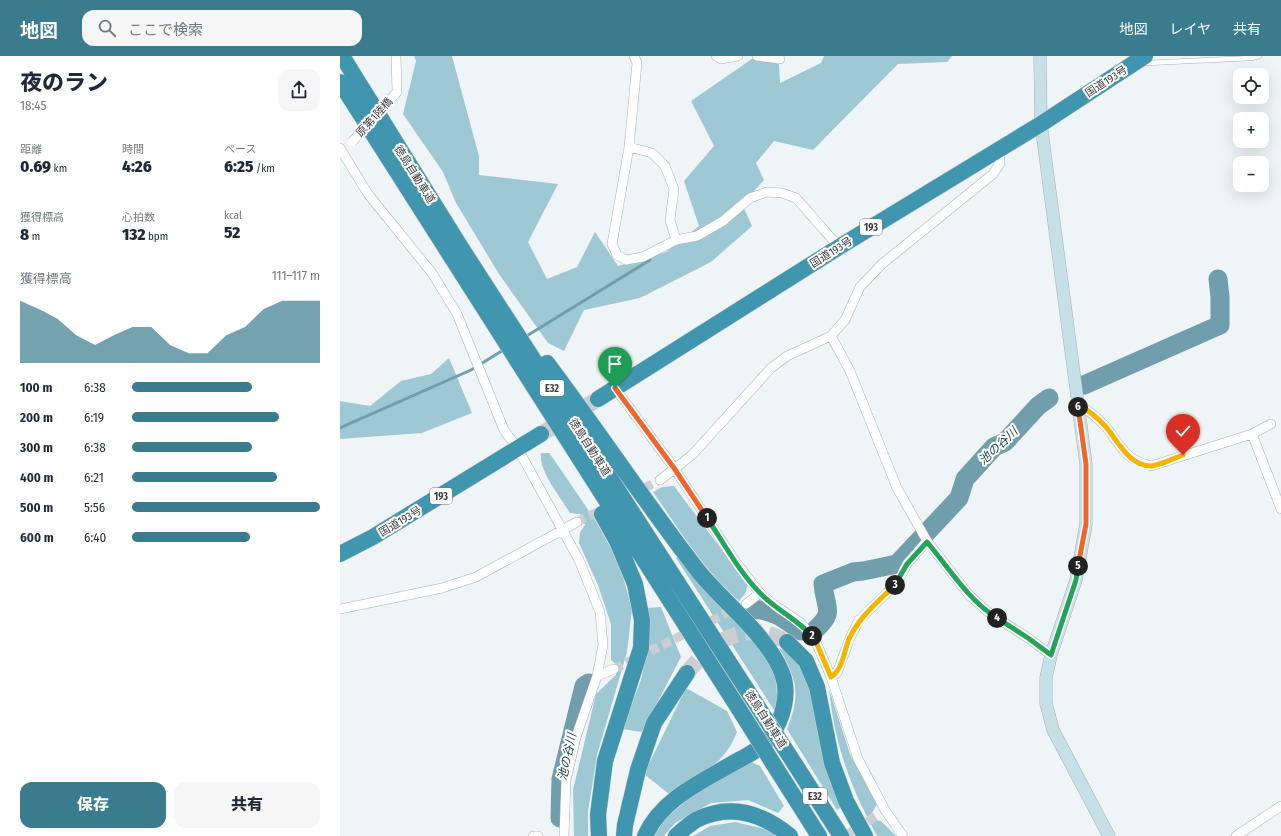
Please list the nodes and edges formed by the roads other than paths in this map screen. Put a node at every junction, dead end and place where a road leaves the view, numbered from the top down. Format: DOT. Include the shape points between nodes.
graph roads {
  1 [pos="342,56"];
  2 [pos="396,56"];
  3 [pos="634,56"];
  4 [pos="716,56"];
  5 [pos="738,56"];
  6 [pos="757,56"];
  7 [pos="1040,56"];
  8 [pos="1259,56"];
  9 [pos="1143,57"];
  10 [pos="780,59"];
  11 [pos="340,82"];
  12 [pos="1041,124"];
  13 [pos="629,147"];
  14 [pos="341,149"];
  15 [pos="1000,149"];
  16 [pos="676,240"];
  17 [pos="460,246"];
  18 [pos="839,247"];
  19 [pos="831,336"];
  20 [pos="514,358"];
  21 [pos="615,388"];
  22 [pos="598,399"];
  23 [pos="1077,404"];
  24 [pos="1271,424"];
  25 [pos="541,434"];
  26 [pos="1252,434"];
  27 [pos="518,449"];
  28 [pos="674,468"];
  29 [pos="660,480"];
  30 [pos="1281,509"];
  31 [pos="577,522"];
  32 [pos="563,530"];
  33 [pos="925,538"];
  34 [pos="340,554"];
  35 [pos="760,593"];
  36 [pos="746,604"];
  37 [pos="340,609"];
  38 [pos="787,642"];
  39 [pos="1051,655"];
  40 [pos="614,669"];
  41 [pos="687,674"];
  42 [pos="598,676"];
  43 [pos="831,677"];
  44 [pos="1281,806"];
  45 [pos="885,810"];
  46 [pos="877,815"];
  47 [pos="533,836"];
  48 [pos="538,836"];
  49 [pos="564,836"];
  50 [pos="599,836"];
  51 [pos="624,836"];
  52 [pos="645,836"];
  53 [pos="676,836"];
  54 [pos="790,836"];
  55 [pos="819,836"];
  56 [pos="840,836"];
  57 [pos="865,836"];
  58 [pos="903,836"];
  59 [pos="1109,836"];
  60 [pos="1236,836"];
  1 -- 17 [label="highway, 徳島自動車道 / E32"];
  2 -- 14 [label="street, 原第1陸橋, bridge" via="397,92 352,142"];
  3 -- 13 [label="street" via="637,63"];
  4 -- 5 [label="street" via="721,59"];
  6 -- 10 [label="street"];
  7 -- 12 [label="street"];
  8 -- 9 [label="lane" via="1147,63"];
  9 -- 12 [label="highway, 国道193号 / 193"];
  11 -- 20 [label="highway, 徳島自動車道 / E32"];
  12 -- 15 [label="highway, 国道193号 / 193"];
  12 -- 23 [label="street"];
  13 -- 16 [label="street" via="652,153 664,166 674,189 670,220"];
  13 -- 16 [label="street" via="612,244 617,255 626,260 643,256"];
  14 -- 27 [label="street" via="368,194 432,273 457,314 504,430"];
  15 -- 18 [label="highway, 国道193号 / 193"];
  15 -- 19 [label="street" via="1000,163 993,174 882,264 860,287 845,320"];
  16 -- 18 [label="street" via="697,236 723,221 750,198 767,192 782,193 796,198"];
  17 -- 52 [label="highway" via="681,548 710,585 771,652 782,674 786,695 780,718 770,738 756,750 670,802 648,828"];
  17 -- 56 [label="highway, 徳島自動車道 / E32, bridge"];
  18 -- 21 [label="highway, 国道193号 / 193"];
  19 -- 28 [label="street" via="787,356 771,368 701,446"];
  19 -- 33 [label="street" via="850,371 897,488"];
  20 -- 50 [label="highway" via="617,540 635,584 642,620 641,648 605,761 598,815"];
  20 -- 55 [label="highway, 徳島自動車道 / E32, bridge"];
  21 -- 22 [label="highway, 国道193号 / 193"];
  21 -- 28 [label="street"];
  23 -- 26 [label="street" via="1105,426 1125,453 1137,462 1151,466"];
  23 -- 39 [label="street" via="1086,464 1086,524 1076,580"];
  24 -- 26 [label="street"];
  25 -- 27 [label="highway, 国道193号 / 193"];
  26 -- 30 [label="street"];
  27 -- 32 [label="street"];
  27 -- 34 [label="highway, 国道193号 / 193" via="373,537"];
  28 -- 29 [label="street"];
  28 -- 35 [label="street" via="735,561"];
  31 -- 32 [label="street"];
  32 -- 37 [label="street" via="476,577 442,588"];
  32 -- 42 [label="street" via="579,560 600,612 603,645"];
  33 -- 39 [label="street" via="969,595 988,612"];
  33 -- 43 [label="street" via="898,582 860,620 850,638 837,673"];
  35 -- 36 [label="street"];
  35 -- 43 [label="street" via="777,608 801,623 816,642"];
  38 -- 57 [label="highway" via="806,661 814,680 832,763 846,801"];
  39 -- 59 [label="street" via="1046,678 1046,703 1053,730"];
  40 -- 42 [label="street"];
  41 -- 51 [label="highway" via="654,723 638,770"];
  42 -- 49 [label="street" via="576,736 566,780"];
  43 -- 45 [label="street" via="858,760"];
  44 -- 60 [label="street"];
  45 -- 46 [label="street"];
  45 -- 58 [label="street"];
  47 -- 48 [label="street"];
  53 -- 54 [label="highway" via="695,821 719,811 746,812 774,823"];
}
